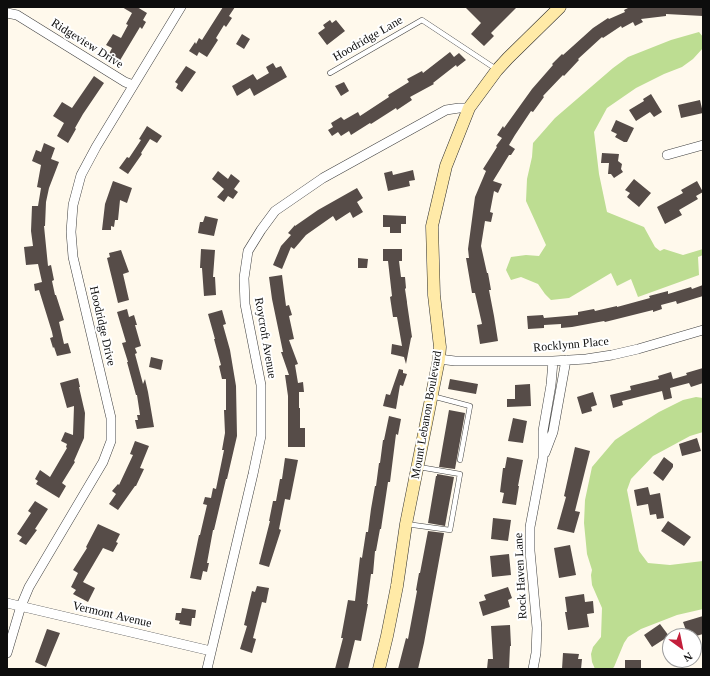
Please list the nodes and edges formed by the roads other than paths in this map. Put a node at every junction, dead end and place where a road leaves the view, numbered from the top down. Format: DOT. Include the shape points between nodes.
graph roads {
  1 [pos="181,7"];
  2 [pos="560,7"];
  3 [pos="7,13"];
  4 [pos="497,70"];
  5 [pos="330,73"];
  6 [pos="133,85"];
  7 [pos="469,108"];
  8 [pos="703,146"];
  9 [pos="667,155"];
  10 [pos="703,330"];
  11 [pos="438,359"];
  12 [pos="566,360"];
  13 [pos="553,361"];
  14 [pos="431,396"];
  15 [pos="546,410"];
  16 [pos="557,413"];
  17 [pos="542,458"];
  18 [pos="460,460"];
  19 [pos="417,467"];
  20 [pos="406,524"];
  21 [pos="7,603"];
  22 [pos="21,606"];
  23 [pos="211,651"];
  24 [pos="7,653"];
  25 [pos="207,669"];
  26 [pos="379,669"];
  27 [pos="533,669"];
  1 -- 6 [label="street, Hoodridge Drive"];
  2 -- 4 [label="street, Mount Lebanon Boulevard"];
  3 -- 6 [label="street, Ridgeview Drive" via="17,15"];
  4 -- 5 [label="lane, Hoodridge Lane" via="422,20"];
  4 -- 7 [label="street, Mount Lebanon Boulevard"];
  6 -- 22 [label="street, Hoodridge Drive" via="82,175 73,206 71,232 73,257 111,418 111,441 104,462 29,587"];
  7 -- 11 [label="street, Mount Lebanon Boulevard" via="446,166 432,226 434,295 440,346"];
  7 -- 23 [label="street, Roycroft Avenue" via="446,110 323,178 275,211 248,251 244,278 245,304 261,385 261,436"];
  8 -- 9 [label="street"];
  10 -- 12 [label="street, Rocklynn Place" via="612,355"];
  11 -- 13 [label="street, Rocklynn Place"];
  11 -- 14 [label="street, Mount Lebanon Boulevard"];
  12 -- 13 [label="street, Rocklynn Place"];
  12 -- 16 [label="street, Rock Haven Lane"];
  13 -- 15 [label="street, Rock Haven Lane" via="552,385"];
  14 -- 18 [label="lane" via="470,406"];
  14 -- 19 [label="street, Mount Lebanon Boulevard"];
  15 -- 16 [label="street"];
  15 -- 17 [label="street, Rock Haven Lane" via="542,431"];
  16 -- 17 [label="street, Rock Haven Lane" via="553,432"];
  17 -- 27 [label="street, Rock Haven Lane" via="530,528 537,628"];
  19 -- 20 [label="street, Mount Lebanon Boulevard"];
  19 -- 20 [label="lane" via="460,474 450,530"];
  20 -- 26 [label="street, Mount Lebanon Boulevard" via="397,586"];
  21 -- 22 [label="street, Vermont Avenue"];
  22 -- 23 [label="street, Vermont Avenue"];
  22 -- 24 [label="street, Hoodridge Drive"];
  23 -- 25 [label="street, Roycroft Avenue"];
}
